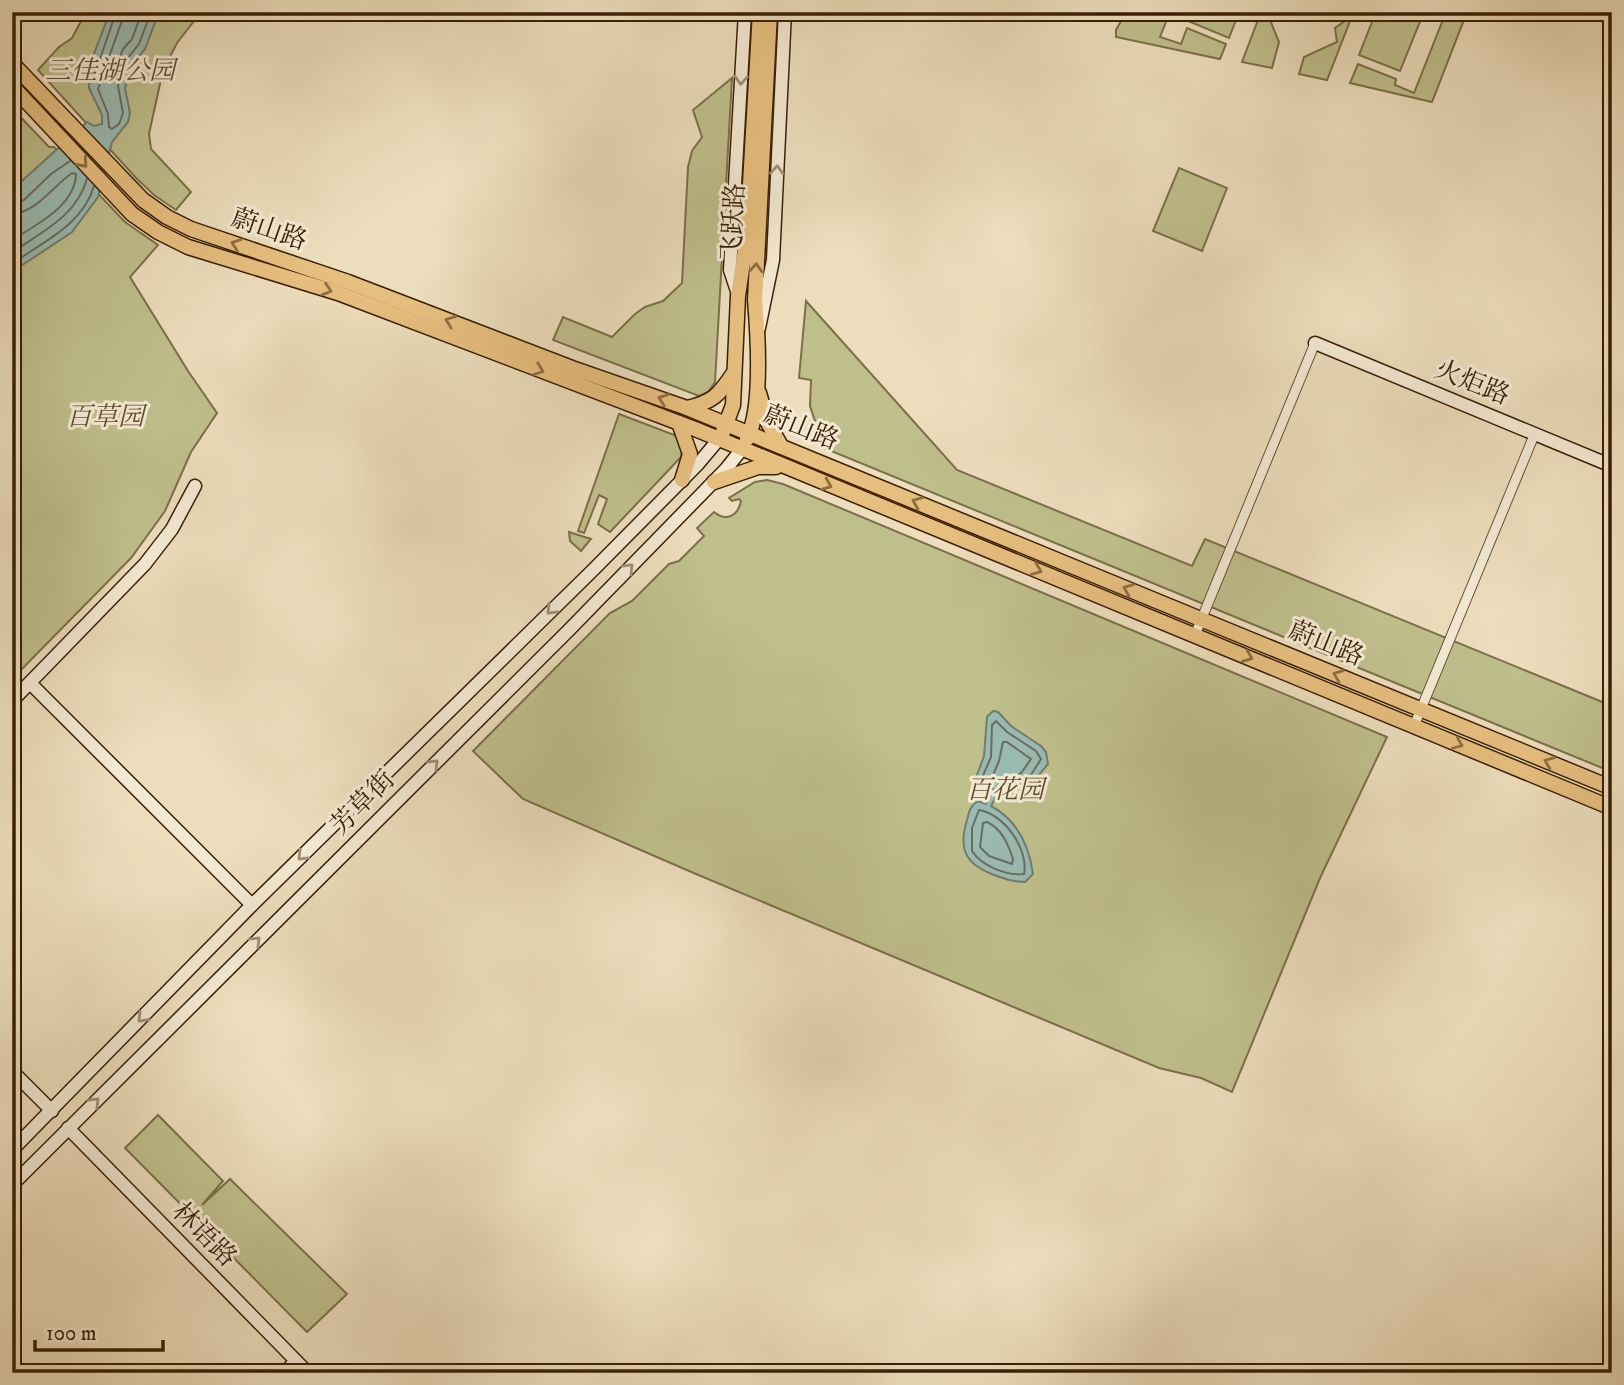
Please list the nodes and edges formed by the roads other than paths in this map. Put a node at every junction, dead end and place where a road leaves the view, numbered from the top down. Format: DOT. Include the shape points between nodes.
graph roads {
  1 [pos="745,12"];
  2 [pos="785,12"];
  3 [pos="768,13"];
  4 [pos="12,63"];
  5 [pos="766,79"];
  6 [pos="12,86"];
  7 [pos="780,104"];
  8 [pos="738,296"];
  9 [pos="758,335"];
  10 [pos="1314,343"];
  11 [pos="733,373"];
  12 [pos="756,384"];
  13 [pos="687,408"];
  14 [pos="679,423"];
  15 [pos="727,424"];
  16 [pos="750,433"];
  17 [pos="1535,433"];
  18 [pos="719,439"];
  19 [pos="781,446"];
  20 [pos="742,449"];
  21 [pos="1612,466"];
  22 [pos="787,468"];
  23 [pos="682,480"];
  24 [pos="714,482"];
  25 [pos="195,486"];
  26 [pos="580,582"];
  27 [pos="598,600"];
  28 [pos="1201,619"];
  29 [pos="1195,635"];
  30 [pos="30,683"];
  31 [pos="12,701"];
  32 [pos="1421,709"];
  33 [pos="1414,726"];
  34 [pos="1612,788"];
  35 [pos="1612,808"];
  36 [pos="252,905"];
  37 [pos="12,1071"];
  38 [pos="52,1111"];
  39 [pos="68,1128"];
  40 [pos="12,1150"];
  41 [pos="12,1185"];
  42 [pos="296,1361"];
  43 [pos="284,1373"];
  44 [pos="308,1373"];
  1 -- 8 [label="main road, one-way" via="730,270"];
  2 -- 7 [label="main road"];
  3 -- 5 [label="main road, 飞跃路"];
  3 -- 8 [label="main road, 飞跃路"];
  13 -- 4 [label="main road, 蔚山路, one-way" via="191,229 151,206"];
  5 -- 7 [label="main road"];
  9 -- 5 [label="main road, 飞跃路, one-way" via="755,300"];
  6 -- 14 [label="main road, 蔚山路, one-way" via="111,193 158,232 188,247 338,293"];
  9 -- 7 [label="main road, one-way" via="773,260"];
  8 -- 11 [label="main road, 飞跃路"];
  9 -- 12 [label="main road, 飞跃路"];
  10 -- 17 [label="main road, 火炬路"];
  10 -- 28 [label="street"];
  11 -- 13 [label="main road" via="720,394"];
  11 -- 15 [label="main road, 飞跃路"];
  12 -- 16 [label="main road, 飞跃路"];
  12 -- 19 [label="main road"];
  13 -- 15 [label="main road, 蔚山路"];
  14 -- 18 [label="main road, 蔚山路"];
  14 -- 23 [label="main road" via="690,454"];
  15 -- 16 [label="main road, 蔚山路"];
  15 -- 18 [label="main road, 飞跃路"];
  16 -- 19 [label="main road, 蔚山路"];
  16 -- 20 [label="main road, 飞跃路"];
  17 -- 21 [label="main road, 火炬路"];
  17 -- 32 [label="street"];
  18 -- 20 [label="main road, 蔚山路"];
  18 -- 23 [label="main road, 芳草街"];
  28 -- 19 [label="main road, 蔚山路, one-way"];
  20 -- 22 [label="main road, 蔚山路"];
  20 -- 24 [label="main road, 芳草街"];
  22 -- 24 [label="main road" via="758,467"];
  22 -- 29 [label="main road, 蔚山路, one-way"];
  23 -- 26 [label="main road, 芳草街"];
  27 -- 24 [label="main road, 芳草街, one-way"];
  25 -- 30 [label="main road" via="172,529 145,564"];
  26 -- 27 [label="main road"];
  26 -- 36 [label="main road, 芳草街, one-way"];
  39 -- 27 [label="main road, 芳草街, one-way"];
  28 -- 29 [label="street"];
  32 -- 28 [label="main road, 蔚山路, one-way"];
  29 -- 33 [label="main road, 蔚山路, one-way"];
  30 -- 31 [label="main road"];
  30 -- 36 [label="main road"];
  32 -- 33 [label="street"];
  34 -- 32 [label="main road, 蔚山路, one-way"];
  33 -- 35 [label="main road, 蔚山路, one-way"];
  36 -- 38 [label="main road, 芳草街, one-way"];
  37 -- 38 [label="main road"];
  38 -- 40 [label="main road, 芳草街"];
  39 -- 41 [label="main road, 芳草街"];
  39 -- 42 [label="main road, 林语路"];
  42 -- 43 [label="main road"];
  42 -- 44 [label="main road, 林语路"];
}
